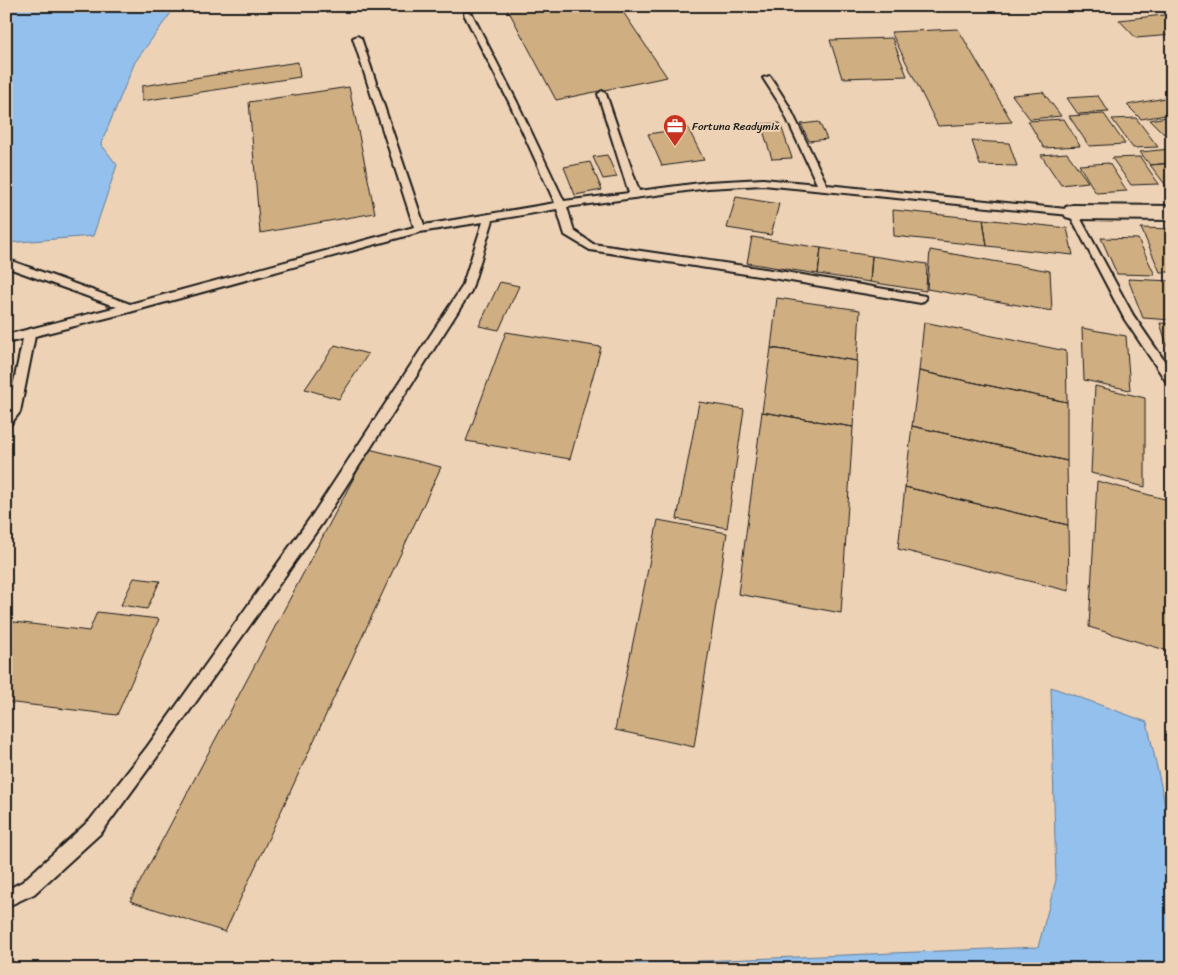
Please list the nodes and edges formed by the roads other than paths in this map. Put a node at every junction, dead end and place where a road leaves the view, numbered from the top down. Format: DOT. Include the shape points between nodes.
graph roads {
  1 [pos="468,14"];
  2 [pos="357,38"];
  3 [pos="767,78"];
  4 [pos="602,94"];
  5 [pos="824,188"];
  6 [pos="635,195"];
  7 [pos="561,205"];
  8 [pos="1072,212"];
  9 [pos="1172,213"];
  10 [pos="490,217"];
  11 [pos="420,229"];
  12 [pos="6,263"];
  13 [pos="921,299"];
  14 [pos="130,308"];
  15 [pos="30,333"];
  16 [pos="6,339"];
  17 [pos="1172,380"];
  18 [pos="6,422"];
  19 [pos="6,899"];
  1 -- 7 [label="lane"];
  2 -- 11 [label="lane"];
  3 -- 5 [label="lane" via="785,106"];
  4 -- 6 [label="lane"];
  5 -- 6 [label="lane" via="763,182 708,185"];
  5 -- 8 [label="lane"];
  6 -- 7 [label="lane"];
  7 -- 10 [label="lane"];
  7 -- 13 [label="lane" via="569,232 590,247"];
  8 -- 9 [label="street"];
  8 -- 17 [label="lane" via="1129,317"];
  10 -- 11 [label="lane"];
  10 -- 19 [label="lane" via="467,288 318,518 152,752 96,826 28,888"];
  11 -- 14 [label="lane"];
  12 -- 14 [label="lane"];
  14 -- 15 [label="lane"];
  15 -- 16 [label="lane"];
  15 -- 18 [label="lane" via="14,412"];
}
